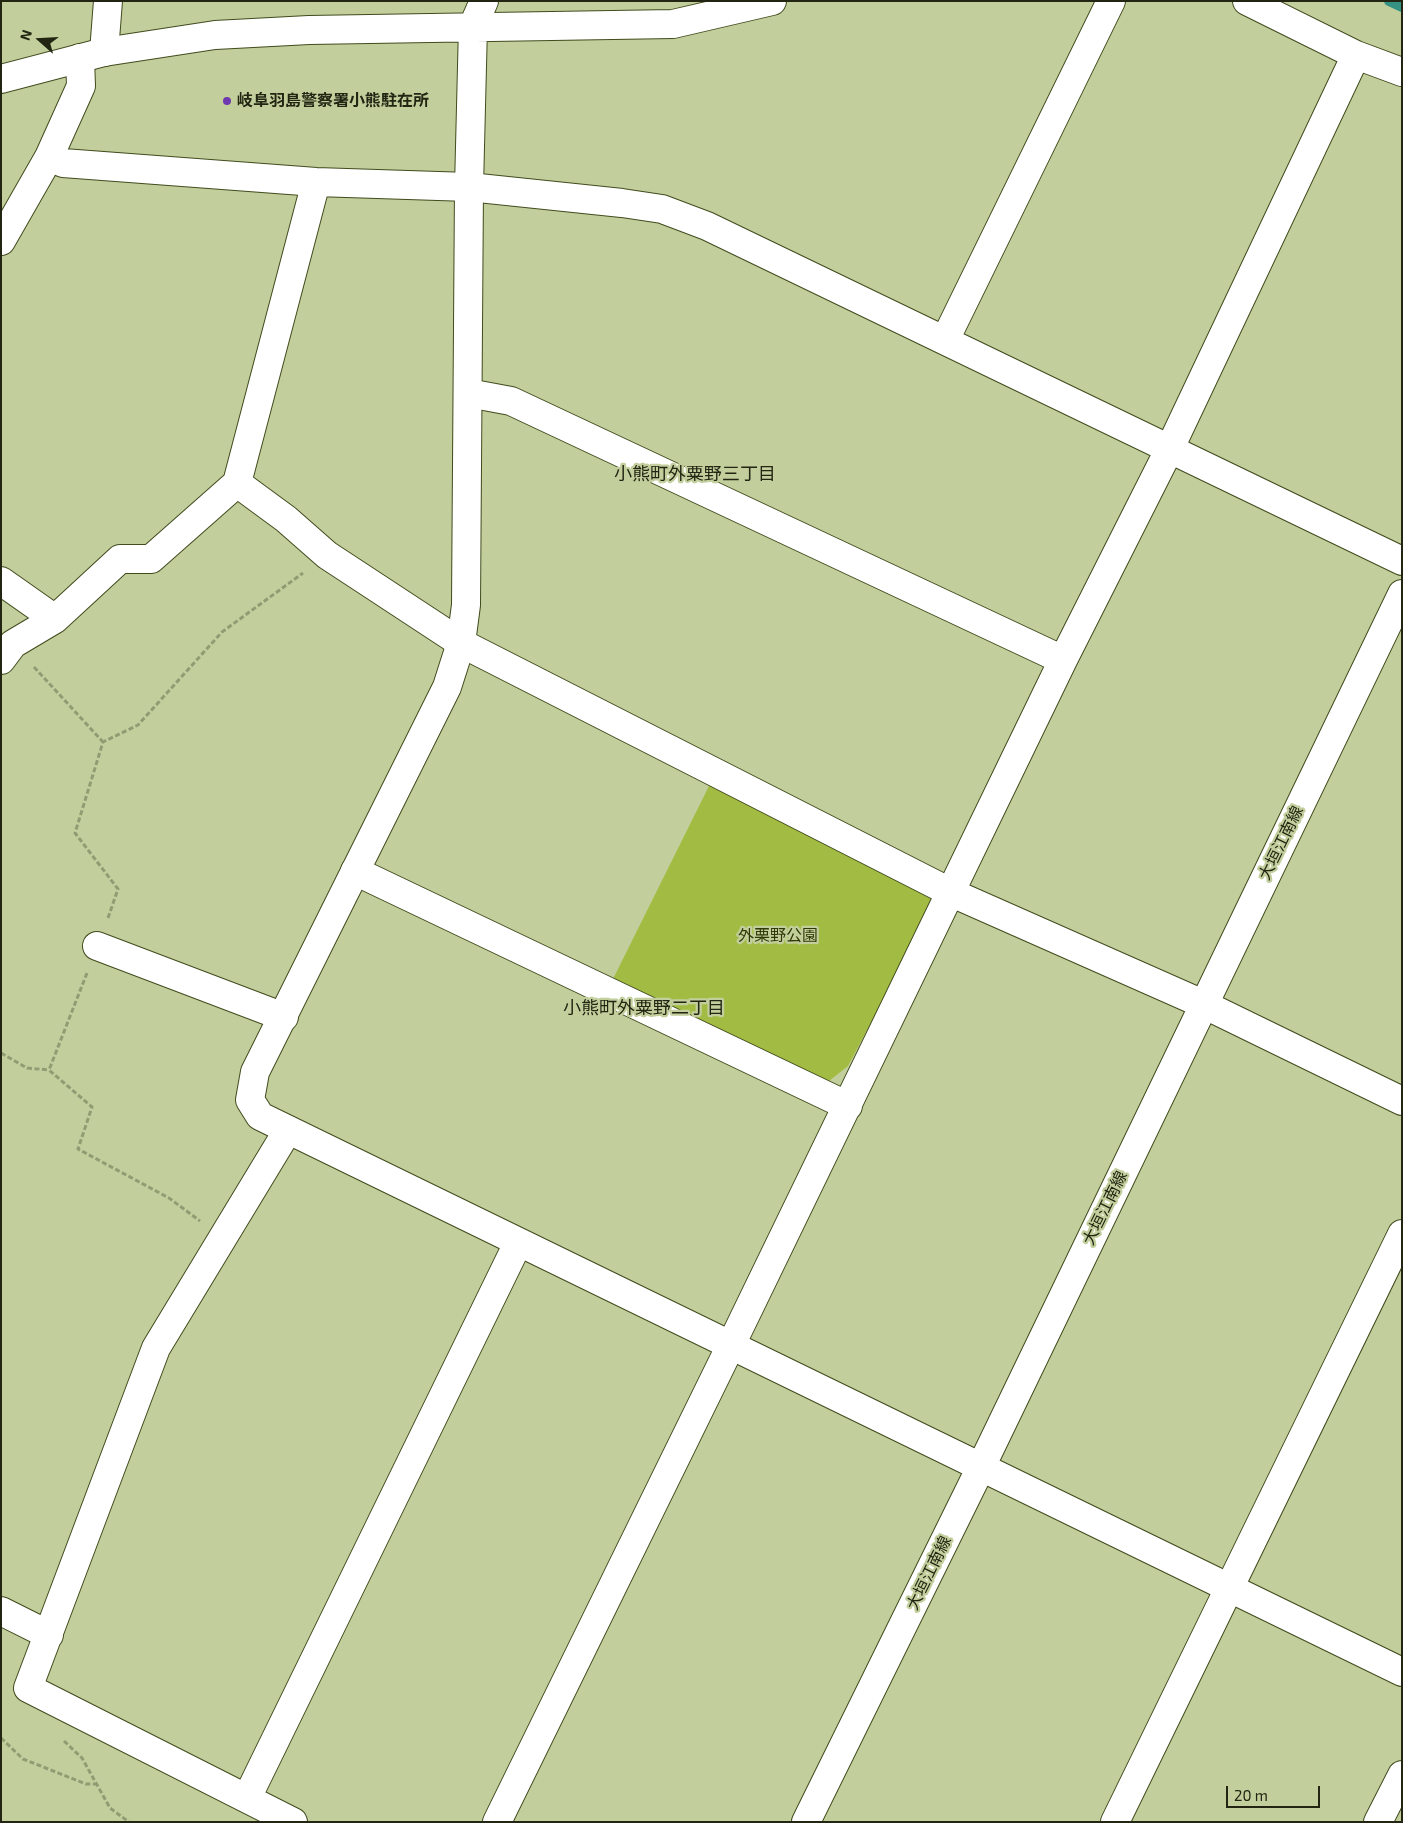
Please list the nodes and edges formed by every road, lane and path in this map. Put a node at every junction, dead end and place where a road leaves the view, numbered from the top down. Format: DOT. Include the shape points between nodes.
graph roads {
  1 [pos="108,1"];
  2 [pos="484,1"];
  3 [pos="772,1"];
  4 [pos="1111,1"];
  5 [pos="1247,1"];
  6 [pos="473,26"];
  7 [pos="92,55"];
  8 [pos="1356,55"];
  9 [pos="1402,72"];
  10 [pos="1,79"];
  11 [pos="49,157"];
  12 [pos="316,182"];
  13 [pos="469,187"];
  14 [pos="1,241"];
  15 [pos="945,340"];
  16 [pos="468,394"];
  17 [pos="1170,448"];
  18 [pos="237,483"];
  19 [pos="327,555"];
  20 [pos="1402,561"];
  21 [pos="1,581"];
  22 [pos="1402,594"];
  23 [pos="55,619"];
  24 [pos="461,643"];
  25 [pos="7,652"];
  26 [pos="1063,660"];
  27 [pos="103,742"];
  28 [pos="355,871"];
  29 [pos="952,893"];
  30 [pos="97,946"];
  31 [pos="1203,1004"];
  32 [pos="284,1017"];
  33 [pos="1,1052"];
  34 [pos="50,1070"];
  35 [pos="1402,1101"];
  36 [pos="848,1106"];
  37 [pos="288,1130"];
  38 [pos="1402,1234"];
  39 [pos="223,1238"];
  40 [pos="518,1243"];
  41 [pos="731,1345"];
  42 [pos="981,1467"];
  43 [pos="1228,1588"];
  44 [pos="1,1611"];
  45 [pos="49,1635"];
  46 [pos="1402,1672"];
  47 [pos="1,1738"];
  48 [pos="62,1740"];
  49 [pos="1402,1775"];
  50 [pos="97,1784"];
  51 [pos="247,1798"];
  52 [pos="129,1822"];
  53 [pos="293,1822"];
  54 [pos="497,1822"];
  55 [pos="806,1822"];
  56 [pos="1115,1822"];
  57 [pos="1378,1822"];
  1 -- 7 [label="street"];
  2 -- 6 [label="street"];
  3 -- 6 [label="street" via="673,24"];
  4 -- 15 [label="street"];
  5 -- 8 [label="street"];
  6 -- 7 [label="street" via="215,35"];
  6 -- 13 [label="street"];
  7 -- 10 [label="street"];
  7 -- 11 [label="street"];
  8 -- 9 [label="street"];
  8 -- 17 [label="street"];
  11 -- 12 [label="street" via="63,163"];
  11 -- 14 [label="street"];
  12 -- 13 [label="street"];
  12 -- 18 [label="street"];
  13 -- 15 [label="street" via="662,209 707,226"];
  13 -- 16 [label="street"];
  15 -- 17 [label="street"];
  16 -- 24 [label="street" via="466,605"];
  16 -- 26 [label="street" via="511,401"];
  17 -- 20 [label="street"];
  17 -- 26 [label="street"];
  18 -- 19 [label="street"];
  18 -- 23 [label="street" via="152,559 120,559"];
  19 -- 24 [label="street"];
  19 -- 27 [label="path" via="222,632 138,726"];
  21 -- 23 [label="street"];
  22 -- 31 [label="street, 大垣江南線"];
  23 -- 25 [label="street"];
  24 -- 28 [label="street" via="447,687"];
  24 -- 29 [label="street"];
  25 -- 27 [label="path"];
  26 -- 29 [label="street"];
  27 -- 30 [label="path" via="76,833 118,889"];
  28 -- 32 [label="street"];
  28 -- 36 [label="street"];
  29 -- 31 [label="street"];
  29 -- 36 [label="street"];
  30 -- 32 [label="street"];
  30 -- 34 [label="path"];
  31 -- 35 [label="street"];
  31 -- 42 [label="street, 大垣江南線"];
  32 -- 37 [label="street" via="255,1072 250,1100 260,1116"];
  33 -- 34 [label="path" via="27,1068"];
  34 -- 39 [label="path" via="92,1107 78,1149 169,1198"];
  36 -- 41 [label="street"];
  37 -- 39 [label="street"];
  37 -- 40 [label="street"];
  38 -- 43 [label="street"];
  39 -- 45 [label="street" via="156,1348"];
  40 -- 41 [label="street"];
  40 -- 51 [label="street"];
  41 -- 42 [label="street"];
  41 -- 54 [label="street"];
  42 -- 43 [label="street"];
  42 -- 55 [label="street, 大垣江南線"];
  43 -- 46 [label="street"];
  43 -- 56 [label="street"];
  44 -- 45 [label="street"];
  45 -- 51 [label="street" via="28,1688"];
  47 -- 50 [label="path" via="23,1759 86,1784"];
  48 -- 50 [label="path" via="82,1758"];
  49 -- 57 [label="street"];
  50 -- 52 [label="path" via="110,1808"];
  51 -- 53 [label="street"];
}
